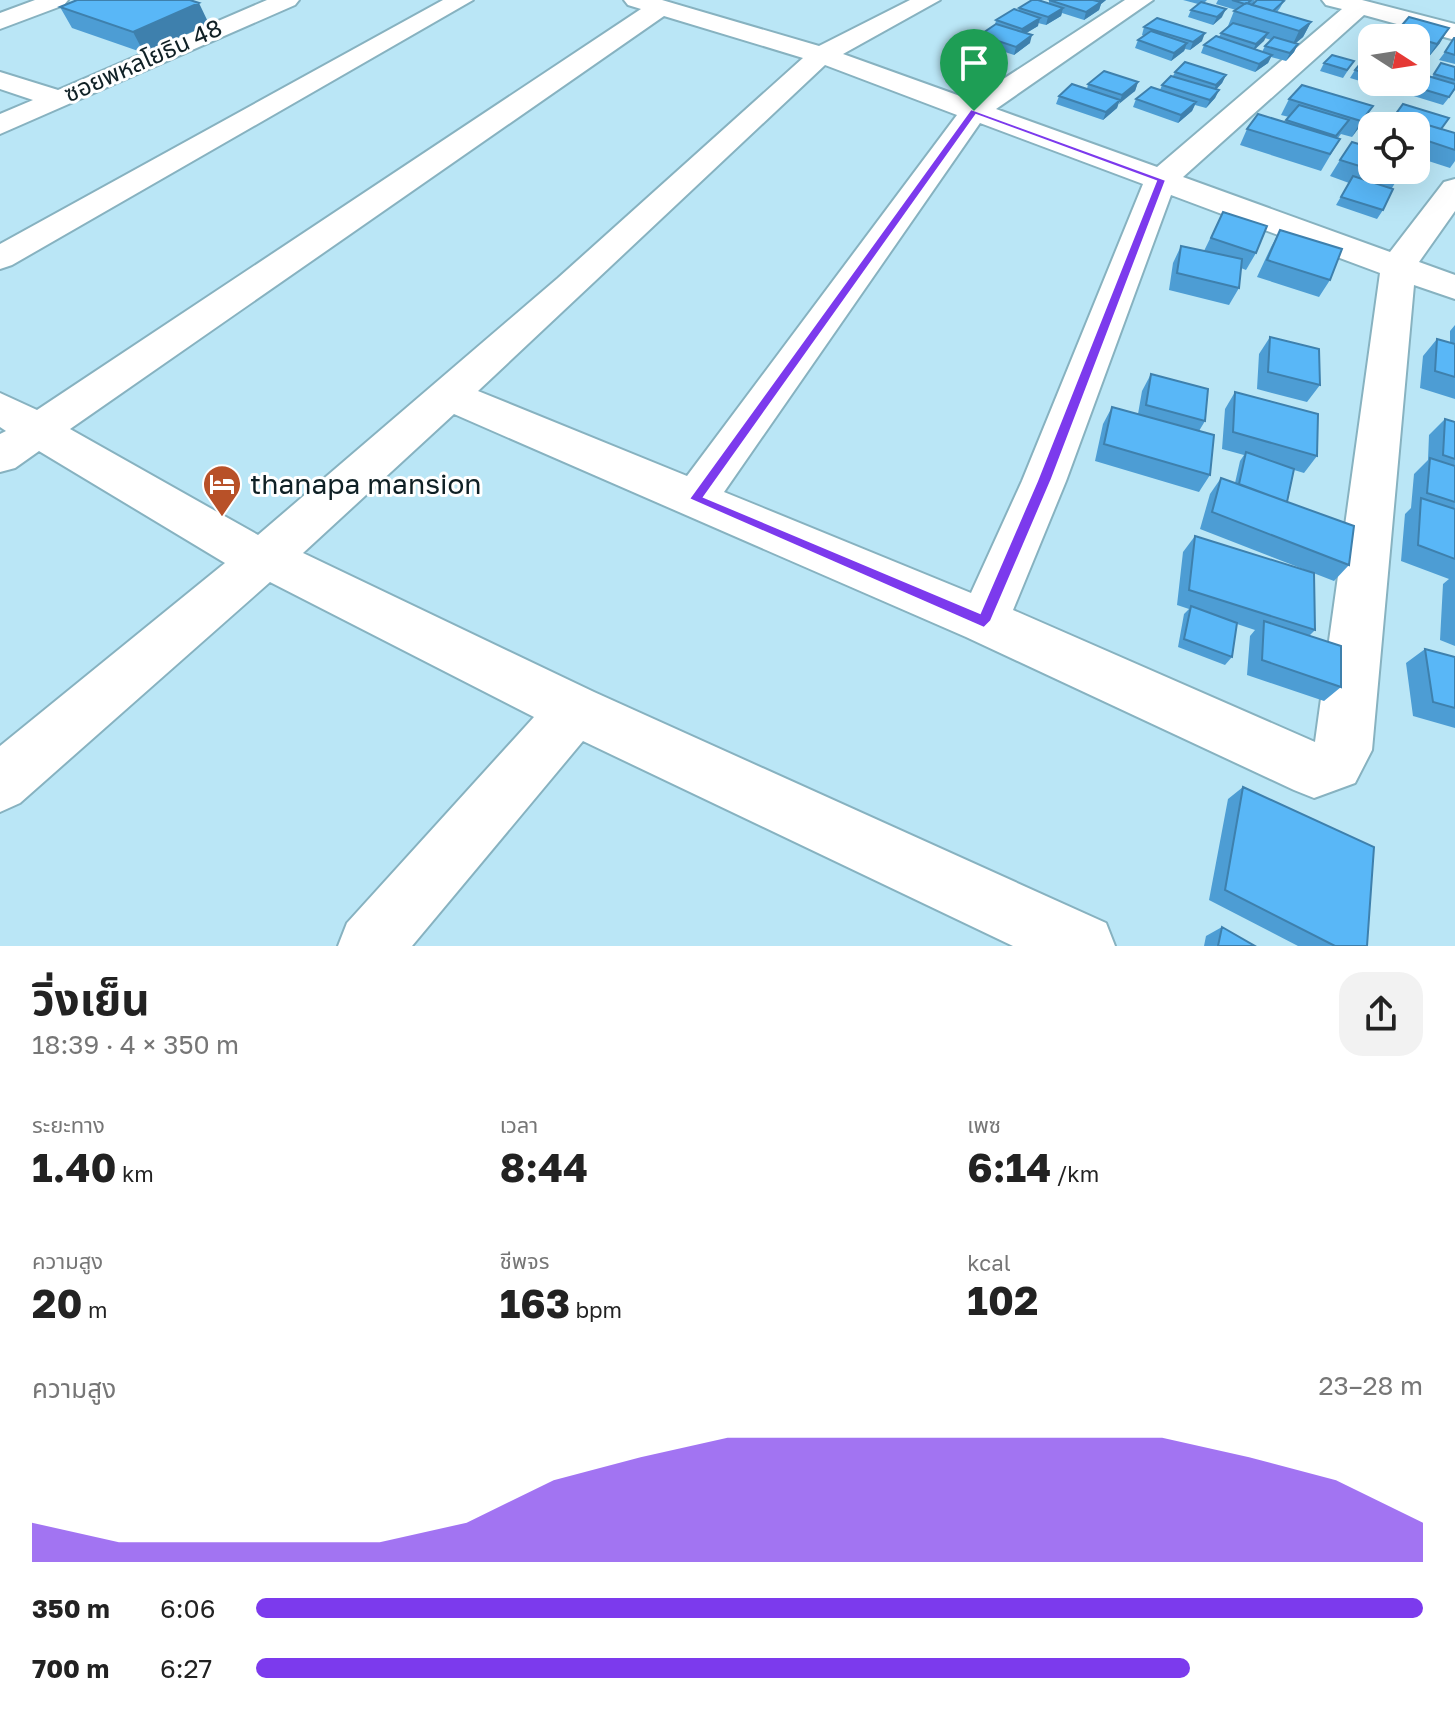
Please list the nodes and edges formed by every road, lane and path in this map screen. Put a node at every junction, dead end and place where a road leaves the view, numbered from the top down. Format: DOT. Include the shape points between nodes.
graph roads {
  1 [pos="56,0"];
  2 [pos="287,0"];
  3 [pos="461,0"];
  4 [pos="718,0"];
  5 [pos="928,0"];
  6 [pos="1141,0"];
  7 [pos="1362,2"];
  8 [pos="648,3"];
  9 [pos="204,11"];
  10 [pos="693,15"];
  11 [pos="1455,16"];
  12 [pos="0,22"];
  13 [pos="232,22"];
  14 [pos="1455,32"];
  15 [pos="821,55"];
  16 [pos="0,80"];
  17 [pos="58,99"];
  18 [pos="974,111"];
  19 [pos="0,125"];
  20 [pos="1161,180"];
  21 [pos="1455,189"];
  22 [pos="0,258"];
  23 [pos="1398,266"];
  24 [pos="1455,288"];
  25 [pos="448,395"];
  26 [pos="0,408"];
  27 [pos="38,430"];
  28 [pos="0,456"];
  29 [pos="695,499"];
  30 [pos="264,559"];
  31 [pos="984,621"];
  32 [pos="575,710"];
  33 [pos="0,783"];
  34 [pos="370,946"];
  35 [pos="1083,946"];
  1 -- 12 [label="street"];
  2 -- 13 [label="street, ซอยพหลโยธิน 48"];
  3 -- 22 [label="street"];
  4 -- 10 [label="street"];
  5 -- 15 [label="street"];
  6 -- 18 [label="street"];
  7 -- 11 [label="street"];
  7 -- 14 [label="street"];
  7 -- 20 [label="street"];
  8 -- 10 [label="street"];
  8 -- 27 [label="street"];
  9 -- 13 [label="street"];
  10 -- 15 [label="street"];
  13 -- 17 [label="street, ซอยพหลโยธิน 48"];
  15 -- 18 [label="street"];
  15 -- 25 [label="street"];
  16 -- 17 [label="street"];
  17 -- 19 [label="street, ซอยพหลโยธิน 48"];
  18 -- 20 [label="street"];
  18 -- 29 [label="street"];
  20 -- 23 [label="street"];
  20 -- 31 [label="street"];
  21 -- 23 [label="street"];
  23 -- 24 [label="street"];
  23 -- 31 [label="street" via="1344,750 1335,763 1314,770"];
  25 -- 29 [label="street"];
  25 -- 30 [label="street"];
  26 -- 27 [label="street"];
  27 -- 28 [label="street"];
  27 -- 30 [label="street"];
  29 -- 31 [label="street"];
  30 -- 32 [label="street"];
  30 -- 33 [label="street"];
  32 -- 34 [label="street"];
  32 -- 35 [label="street"];
}
